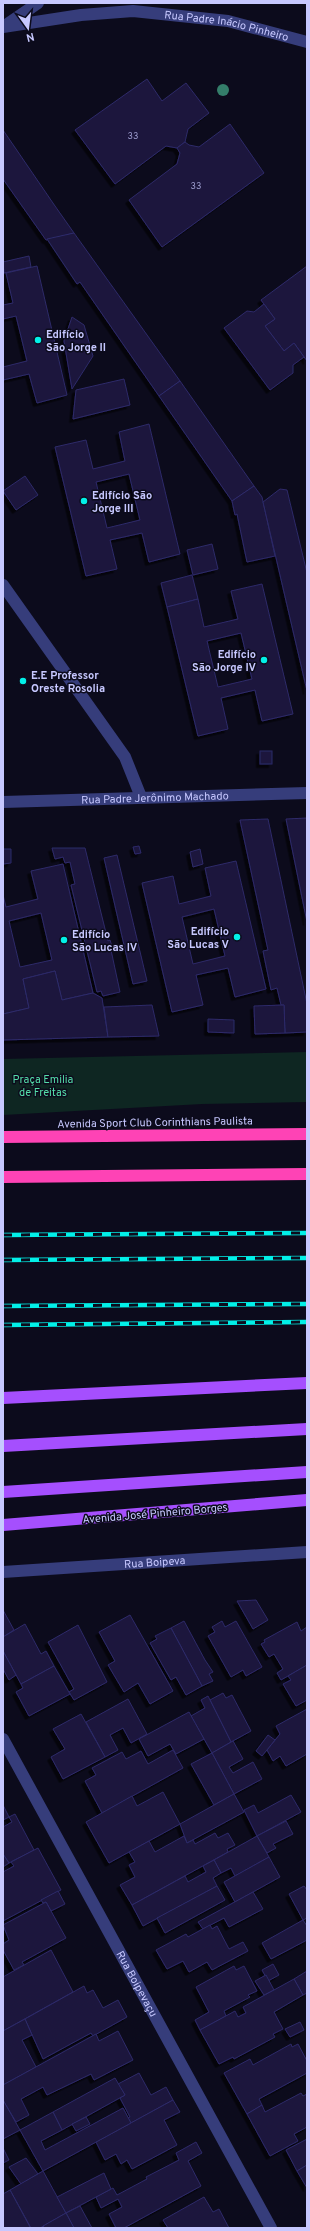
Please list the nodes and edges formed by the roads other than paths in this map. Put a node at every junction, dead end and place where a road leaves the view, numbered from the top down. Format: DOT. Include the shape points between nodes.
graph roads {
  1 [pos="38,3"];
  2 [pos="130,7"];
  3 [pos="3,27"];
  4 [pos="307,42"];
  5 [pos="3,585"];
  6 [pos="307,793"];
  7 [pos="141,797"];
  8 [pos="3,802"];
  9 [pos="307,1134"];
  10 [pos="3,1137"];
  11 [pos="307,1174"];
  12 [pos="3,1177"];
  13 [pos="307,1383"];
  14 [pos="3,1398"];
  15 [pos="307,1429"];
  16 [pos="3,1446"];
  17 [pos="307,1472"];
  18 [pos="3,1492"];
  19 [pos="307,1500"];
  20 [pos="3,1525"];
  21 [pos="307,1552"];
  22 [pos="3,1572"];
  23 [pos="3,1739"];
  24 [pos="271,2228"];
  1 -- 3 [label="street"];
  2 -- 3 [label="street, Rua Padre Inácio Pinheiro"];
  2 -- 4 [label="street, Rua Padre Inácio Pinheiro" via="228,21"];
  5 -- 7 [label="street" via="125,757"];
  6 -- 7 [label="street, Rua Padre Jerônimo Machado"];
  7 -- 8 [label="street, Rua Padre Jerônimo Machado"];
  9 -- 10 [label="highway, Avenida Sport Club Corinthians Paulista"];
  11 -- 12 [label="highway"];
  13 -- 14 [label="main road"];
  15 -- 16 [label="main road"];
  17 -- 18 [label="main road"];
  19 -- 20 [label="main road, Avenida José Pinheiro Borges"];
  21 -- 22 [label="street, Rua Boipeva"];
  23 -- 24 [label="street, Rua Boipevaçu"];
}
